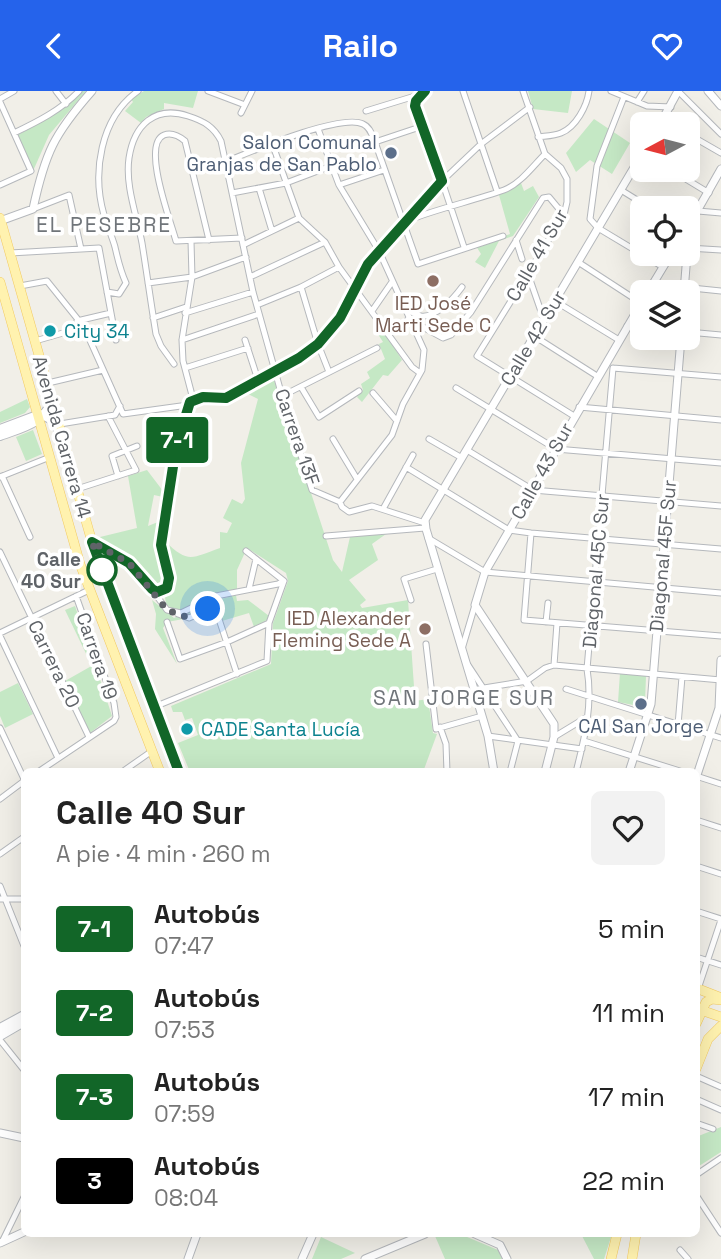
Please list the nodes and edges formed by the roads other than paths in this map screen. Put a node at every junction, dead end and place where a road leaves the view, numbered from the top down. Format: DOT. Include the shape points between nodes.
graph roads {
  1 [pos="14,91"];
  2 [pos="56,91"];
  3 [pos="79,91"];
  4 [pos="92,91"];
  5 [pos="138,91"];
  6 [pos="208,91"];
  7 [pos="253,91"];
  8 [pos="425,91"];
  9 [pos="463,91"];
  10 [pos="523,91"];
  11 [pos="589,91"];
  12 [pos="611,91"];
  13 [pos="644,91"];
  14 [pos="678,91"];
  15 [pos="708,91"];
  16 [pos="624,97"];
  17 [pos="419,98"];
  18 [pos="0,101"];
  19 [pos="638,102"];
  20 [pos="66,103"];
  21 [pos="245,105"];
  22 [pos="721,106"];
  23 [pos="530,107"];
  24 [pos="671,107"];
  25 [pos="366,111"];
  26 [pos="668,112"];
  27 [pos="241,113"];
  28 [pos="8,119"];
  29 [pos="0,123"];
  30 [pos="423,126"];
  31 [pos="318,129"];
  32 [pos="14,133"];
  33 [pos="721,134"];
  34 [pos="538,137"];
  35 [pos="700,141"];
  36 [pos="375,142"];
  37 [pos="272,143"];
  38 [pos="481,144"];
  39 [pos="721,153"];
  40 [pos="545,154"];
  41 [pos="226,163"];
  42 [pos="331,166"];
  43 [pos="721,169"];
  44 [pos="384,170"];
  45 [pos="630,175"];
  46 [pos="719,179"];
  47 [pos="442,181"];
  48 [pos="691,182"];
  49 [pos="286,183"];
  50 [pos="0,185"];
  51 [pos="339,185"];
  52 [pos="259,188"];
  53 [pos="621,190"];
  54 [pos="497,191"];
  55 [pos="232,193"];
  56 [pos="709,193"];
  57 [pos="631,196"];
  58 [pos="450,205"];
  59 [pos="419,206"];
  60 [pos="700,208"];
  61 [pos="33,209"];
  62 [pos="700,211"];
  63 [pos="721,213"];
  64 [pos="422,215"];
  65 [pos="564,215"];
  66 [pos="299,218"];
  67 [pos="0,220"];
  68 [pos="404,223"];
  69 [pos="598,228"];
  70 [pos="272,231"];
  71 [pos="503,236"];
  72 [pos="242,238"];
  73 [pos="209,240"];
  74 [pos="516,240"];
  75 [pos="191,241"];
  76 [pos="325,242"];
  77 [pos="243,245"];
  78 [pos="464,247"];
  79 [pos="81,249"];
  80 [pos="700,250"];
  81 [pos="721,250"];
  82 [pos="379,251"];
  83 [pos="10,253"];
  84 [pos="246,257"];
  85 [pos="522,259"];
  86 [pos="578,262"];
  87 [pos="339,267"];
  88 [pos="663,267"];
  89 [pos="528,274"];
  90 [pos="192,277"];
  91 [pos="250,277"];
  92 [pos="655,280"];
  93 [pos="0,282"];
  94 [pos="392,282"];
  95 [pos="148,283"];
  96 [pos="20,286"];
  97 [pos="462,287"];
  98 [pos="301,288"];
  99 [pos="355,288"];
  100 [pos="700,290"];
  101 [pos="721,291"];
  102 [pos="107,292"];
  103 [pos="253,292"];
  104 [pos="630,294"];
  105 [pos="555,300"];
  106 [pos="257,305"];
  107 [pos="405,309"];
  108 [pos="186,310"];
  109 [pos="372,311"];
  110 [pos="111,313"];
  111 [pos="260,314"];
  112 [pos="153,318"];
  113 [pos="408,319"];
  114 [pos="544,320"];
  115 [pos="77,321"];
  116 [pos="630,321"];
  117 [pos="627,326"];
  118 [pos="630,326"];
  119 [pos="84,327"];
  120 [pos="700,333"];
  121 [pos="721,335"];
  122 [pos="534,336"];
  123 [pos="116,340"];
  124 [pos="183,340"];
  125 [pos="246,340"];
  126 [pos="619,340"];
  127 [pos="35,341"];
  128 [pos="318,344"];
  129 [pos="248,348"];
  130 [pos="377,348"];
  131 [pos="680,350"];
  132 [pos="174,364"];
  133 [pos="603,367"];
  134 [pos="185,368"];
  135 [pos="613,368"];
  136 [pos="103,370"];
  137 [pos="275,371"];
  138 [pos="329,373"];
  139 [pos="420,373"];
  140 [pos="678,373"];
  141 [pos="597,376"];
  142 [pos="510,377"];
  143 [pos="721,377"];
  144 [pos="258,380"];
  145 [pos="48,383"];
  146 [pos="301,387"];
  147 [pos="456,388"];
  148 [pos="359,391"];
  149 [pos="373,393"];
  150 [pos="282,396"];
  151 [pos="52,399"];
  152 [pos="191,402"];
  153 [pos="120,406"];
  154 [pos="579,407"];
  155 [pos="491,409"];
  156 [pos="609,410"];
  157 [pos="574,416"];
  158 [pos="674,416"];
  159 [pos="41,417"];
  160 [pos="108,417"];
  161 [pos="721,420"];
  162 [pos="397,421"];
  163 [pos="60,424"];
  164 [pos="0,429"];
  165 [pos="0,436"];
  166 [pos="333,439"];
  167 [pos="429,439"];
  168 [pos="137,446"];
  169 [pos="556,449"];
  170 [pos="126,450"];
  171 [pos="467,450"];
  172 [pos="606,453"];
  173 [pos="413,455"];
  174 [pos="50,457"];
  175 [pos="462,458"];
  176 [pos="671,459"];
  177 [pos="721,463"];
  178 [pos="406,467"];
  179 [pos="118,476"];
  180 [pos="1,477"];
  181 [pos="357,479"];
  182 [pos="77,489"];
  183 [pos="443,489"];
  184 [pos="533,490"];
  185 [pos="602,496"];
  186 [pos="340,502"];
  187 [pos="667,502"];
  188 [pos="721,506"];
  189 [pos="383,509"];
  190 [pos="425,526"];
  191 [pos="509,530"];
  192 [pos="531,533"];
  193 [pos="327,536"];
  194 [pos="30,537"];
  195 [pos="428,538"];
  196 [pos="598,539"];
  197 [pos="92,542"];
  198 [pos="664,544"];
  199 [pos="721,549"];
  200 [pos="246,551"];
  201 [pos="0,552"];
  202 [pos="256,559"];
  203 [pos="437,569"];
  204 [pos="485,572"];
  205 [pos="527,576"];
  206 [pos="284,581"];
  207 [pos="595,582"];
  208 [pos="660,587"];
  209 [pos="152,589"];
  210 [pos="249,589"];
  211 [pos="89,590"];
  212 [pos="721,593"];
  213 [pos="76,596"];
  214 [pos="411,600"];
  215 [pos="548,603"];
  216 [pos="475,605"];
  217 [pos="172,612"];
  218 [pos="32,617"];
  219 [pos="167,622"];
  220 [pos="546,622"];
  221 [pos="270,623"];
  222 [pos="557,623"];
  223 [pos="591,626"];
  224 [pos="657,631"];
  225 [pos="0,635"];
  226 [pos="721,636"];
  227 [pos="227,642"];
  228 [pos="426,644"];
  229 [pos="462,649"];
  230 [pos="465,659"];
  231 [pos="721,660"];
  232 [pos="554,666"];
  233 [pos="587,669"];
  234 [pos="237,674"];
  235 [pos="653,675"];
  236 [pos="682,677"];
  237 [pos="720,680"];
  238 [pos="527,681"];
  239 [pos="484,688"];
  240 [pos="566,689"];
  241 [pos="589,696"];
  242 [pos="721,702"];
  243 [pos="154,707"];
  244 [pos="648,715"];
  245 [pos="482,716"];
  246 [pos="587,716"];
  247 [pos="678,725"];
  248 [pos="0,728"];
  249 [pos="438,728"];
  250 [pos="711,735"];
  251 [pos="488,736"];
  252 [pos="89,737"];
  253 [pos="721,738"];
  254 [pos="518,741"];
  255 [pos="553,741"];
  256 [pos="584,741"];
  257 [pos="582,749"];
  258 [pos="152,751"];
  259 [pos="635,755"];
  260 [pos="58,758"];
  261 [pos="44,768"];
  262 [pos="128,768"];
  263 [pos="158,768"];
  264 [pos="177,768"];
  265 [pos="447,768"];
  266 [pos="493,768"];
  267 [pos="511,768"];
  268 [pos="546,768"];
  269 [pos="577,768"];
  270 [pos="630,768"];
  271 [pos="672,768"];
  272 [pos="700,768"];
  273 [pos="21,774"];
  274 [pos="700,778"];
  275 [pos="21,782"];
  276 [pos="721,784"];
  277 [pos="0,799"];
  278 [pos="700,821"];
  279 [pos="721,828"];
  280 [pos="21,839"];
  281 [pos="0,854"];
  282 [pos="700,867"];
  283 [pos="721,874"];
  284 [pos="0,886"];
  285 [pos="3,899"];
  286 [pos="21,899"];
  287 [pos="700,912"];
  288 [pos="721,919"];
  289 [pos="21,939"];
  290 [pos="700,958"];
  291 [pos="708,960"];
  292 [pos="721,965"];
  293 [pos="700,980"];
  294 [pos="700,989"];
  295 [pos="721,999"];
  296 [pos="700,1008"];
  297 [pos="700,1009"];
  298 [pos="21,1017"];
  299 [pos="721,1017"];
  300 [pos="21,1024"];
  301 [pos="721,1026"];
  302 [pos="0,1028"];
  303 [pos="0,1038"];
  304 [pos="700,1059"];
  305 [pos="21,1066"];
  306 [pos="700,1078"];
  307 [pos="721,1087"];
  308 [pos="700,1100"];
  309 [pos="721,1110"];
  310 [pos="700,1124"];
  311 [pos="713,1129"];
  312 [pos="0,1133"];
  313 [pos="21,1137"];
  314 [pos="721,1158"];
  315 [pos="700,1172"];
  316 [pos="700,1201"];
  317 [pos="21,1203"];
  318 [pos="21,1233"];
  319 [pos="721,1233"];
  320 [pos="197,1237"];
  321 [pos="312,1237"];
  322 [pos="418,1237"];
  323 [pos="482,1237"];
  324 [pos="616,1237"];
  325 [pos="636,1237"];
  326 [pos="1,1240"];
  327 [pos="188,1259"];
  328 [pos="302,1259"];
  329 [pos="365,1259"];
  330 [pos="507,1259"];
  331 [pos="611,1259"];
  332 [pos="632,1259"];
  333 [pos="677,1259"];
  334 [pos="688,1259"];
  1 -- 18 [label="street"];
  2 -- 20 [label="street"];
  3 -- 20 [label="street"];
  4 -- 61 [label="street" via="53,143 42,167"];
  5 -- 102 [label="street" via="106,133 100,157 104,215 126,283 119,294"];
  6 -- 21 [label="street"];
  7 -- 21 [label="street"];
  8 -- 17 [label="street"];
  9 -- 38 [label="street"];
  10 -- 23 [label="street, Calle 41 Sur"];
  11 -- 34 [label="street" via="583,111 564,132"];
  12 -- 16 [label="street"];
  13 -- 19 [label="street"];
  14 -- 24 [label="street"];
  14 -- 33 [label="street"];
  15 -- 22 [label="street"];
  16 -- 19 [label="street"];
  16 -- 69 [label="street" via="597,166 592,222"];
  17 -- 25 [label="street"];
  17 -- 30 [label="street" via="415,106"];
  18 -- 28 [label="street"];
  19 -- 24 [label="street"];
  20 -- 32 [label="street"];
  21 -- 27 [label="street"];
  23 -- 34 [label="street, Calle 41 Sur"];
  23 -- 38 [label="street"];
  24 -- 26 [label="street"];
  28 -- 29 [label="street"];
  28 -- 32 [label="street"];
  30 -- 36 [label="street"];
  30 -- 47 [label="street"];
  31 -- 36 [label="street" via="362,123"];
  31 -- 37 [label="street"];
  31 -- 42 [label="street"];
  32 -- 50 [label="street" via="31,171"];
  34 -- 40 [label="street, Calle 41 Sur"];
  35 -- 39 [label="street"];
  36 -- 44 [label="street"];
  37 -- 41 [label="street"];
  37 -- 49 [label="street"];
  38 -- 47 [label="street"];
  38 -- 54 [label="street"];
  40 -- 54 [label="street" via="515,183"];
  40 -- 65 [label="street, Calle 41 Sur" via="567,179"];
  41 -- 55 [label="street, Carrera 13F"];
  41 -- 95 [label="street, Carrera 13F" via="215,131 193,117 166,112 143,125 132,146 128,176"];
  42 -- 49 [label="street"];
  42 -- 51 [label="street"];
  43 -- 46 [label="street"];
  44 -- 51 [label="street"];
  44 -- 68 [label="street"];
  45 -- 53 [label="street, Calle 42 Sur"];
  46 -- 56 [label="street"];
  47 -- 58 [label="street"];
  47 -- 59 [label="street"];
  48 -- 56 [label="street"];
  49 -- 52 [label="street"];
  49 -- 66 [label="street"];
  51 -- 82 [label="street"];
  52 -- 55 [label="street"];
  52 -- 70 [label="street"];
  53 -- 57 [label="street"];
  53 -- 69 [label="street, Calle 42 Sur"];
  54 -- 58 [label="street"];
  55 -- 72 [label="street, Carrera 13F"];
  56 -- 60 [label="street"];
  58 -- 64 [label="street"];
  58 -- 78 [label="street"];
  59 -- 64 [label="street"];
  59 -- 68 [label="street"];
  61 -- 67 [label="street"];
  61 -- 79 [label="street" via="69,195"];
  62 -- 63 [label="street"];
  64 -- 68 [label="street"];
  65 -- 74 [label="street" via="545,196"];
  65 -- 89 [label="street, Calle 41 Sur"];
  66 -- 70 [label="street"];
  66 -- 76 [label="street"];
  67 -- 83 [label="main road, Avenida Carrera 14"];
  68 -- 78 [label="street" via="418,264"];
  68 -- 82 [label="street"];
  69 -- 86 [label="street, Calle 42 Sur"];
  69 -- 88 [label="street"];
  70 -- 77 [label="street"];
  71 -- 78 [label="street"];
  72 -- 73 [label="street"];
  72 -- 77 [label="street, Carrera 13F"];
  73 -- 75 [label="street"];
  73 -- 75 [label="street" via="185,141 163,135 154,148 156,167 176,241"];
  74 -- 85 [label="street"];
  74 -- 113 [label="street" via="452,335 443,338"];
  75 -- 90 [label="street"];
  76 -- 87 [label="street"];
  76 -- 91 [label="street"];
  77 -- 84 [label="street, Carrera 13F"];
  79 -- 83 [label="street"];
  79 -- 102 [label="street" via="99,249"];
  80 -- 81 [label="street"];
  82 -- 94 [label="street"];
  82 -- 99 [label="street"];
  83 -- 96 [label="main road, Avenida Carrera 14"];
  84 -- 90 [label="street"];
  84 -- 91 [label="street, Carrera 13F"];
  86 -- 104 [label="street"];
  86 -- 105 [label="street, Calle 42 Sur"];
  87 -- 98 [label="street"];
  87 -- 99 [label="street"];
  88 -- 92 [label="street"];
  89 -- 114 [label="street"];
  89 -- 142 [label="street, Calle 41 Sur" via="477,356"];
  90 -- 95 [label="street"];
  90 -- 108 [label="street"];
  91 -- 103 [label="street, Carrera 13F"];
  93 -- 159 [label="main road, Avenida Carrera 14"];
  94 -- 107 [label="street"];
  94 -- 109 [label="street"];
  95 -- 112 [label="street"];
  96 -- 115 [label="street" via="47,281"];
  96 -- 127 [label="main road, Avenida Carrera 14"];
  97 -- 107 [label="street" via="428,315"];
  98 -- 106 [label="street"];
  98 -- 128 [label="street"];
  99 -- 109 [label="street"];
  99 -- 128 [label="street" via="340,318"];
  100 -- 101 [label="street"];
  102 -- 110 [label="street"];
  103 -- 106 [label="street, Carrera 13F"];
  103 -- 108 [label="street"];
  105 -- 114 [label="street, Calle 42 Sur"];
  105 -- 126 [label="street"];
  106 -- 111 [label="street, Carrera 13F"];
  107 -- 113 [label="street"];
  108 -- 112 [label="street"];
  108 -- 124 [label="street"];
  109 -- 139 [label="street"];
  110 -- 115 [label="street"];
  110 -- 123 [label="street"];
  111 -- 124 [label="street"];
  111 -- 137 [label="street, Carrera 13F"];
  112 -- 132 [label="street" via="161,346"];
  113 -- 139 [label="street" via="424,350"];
  114 -- 122 [label="street, Calle 42 Sur"];
  115 -- 119 [label="street"];
  116 -- 117 [label="street, Calle 43 Sur"];
  117 -- 118 [label="street"];
  117 -- 126 [label="street, Calle 43 Sur"];
  119 -- 127 [label="street"];
  119 -- 136 [label="street"];
  120 -- 121 [label="street"];
  122 -- 141 [label="street"];
  122 -- 142 [label="street, Calle 42 Sur"];
  124 -- 134 [label="street"];
  125 -- 129 [label="street"];
  126 -- 133 [label="street, Calle 43 Sur"];
  127 -- 145 [label="main road, Avenida Carrera 14"];
  128 -- 137 [label="street"];
  128 -- 138 [label="street"];
  129 -- 134 [label="street"];
  129 -- 144 [label="street"];
  130 -- 138 [label="street"];
  131 -- 140 [label="street, Diagonal 45F Sur"];
  133 -- 135 [label="street"];
  133 -- 141 [label="street, Calle 43 Sur"];
  134 -- 152 [label="street"];
  135 -- 140 [label="street"];
  135 -- 156 [label="street, Diagonal 45C Sur"];
  136 -- 145 [label="street"];
  136 -- 153 [label="street"];
  137 -- 144 [label="street"];
  137 -- 150 [label="street, Carrera 13F"];
  138 -- 146 [label="street"];
  139 -- 162 [label="street"];
  140 -- 143 [label="street"];
  140 -- 158 [label="street, Diagonal 45F Sur"];
  141 -- 154 [label="street, Calle 43 Sur"];
  142 -- 155 [label="street, Calle 42 Sur"];
  142 -- 157 [label="street"];
  144 -- 152 [label="street" via="224,399 203,397"];
  145 -- 151 [label="main road, Avenida Carrera 14"];
  146 -- 148 [label="street" via="319,417"];
  146 -- 150 [label="street"];
  147 -- 155 [label="street"];
  149 -- 162 [label="street"];
  150 -- 186 [label="street, Carrera 13F" via="312,490"];
  151 -- 159 [label="main road"];
  151 -- 163 [label="main road, Avenida Carrera 14"];
  152 -- 153 [label="street" via="124,414"];
  152 -- 209 [label="street" via="174,456 161,545 168,586 157,592"];
  153 -- 160 [label="street"];
  154 -- 156 [label="street"];
  154 -- 157 [label="street, Calle 43 Sur"];
  155 -- 169 [label="street"];
  155 -- 171 [label="street, Calle 42 Sur"];
  156 -- 158 [label="street"];
  156 -- 172 [label="street, Diagonal 45C Sur"];
  157 -- 169 [label="street, Calle 43 Sur"];
  158 -- 161 [label="street"];
  158 -- 176 [label="street, Diagonal 45F Sur"];
  159 -- 164 [label="main road"];
  159 -- 165 [label="main road"];
  159 -- 174 [label="main road, Avenida Carrera 14"];
  159 -- 182 [label="main road" via="51,420 59,432"];
  160 -- 163 [label="street"];
  160 -- 170 [label="street"];
  162 -- 181 [label="street" via="384,447"];
  163 -- 182 [label="main road, Avenida Carrera 14"];
  166 -- 181 [label="street"];
  167 -- 175 [label="street"];
  168 -- 170 [label="street"];
  169 -- 172 [label="street"];
  169 -- 184 [label="street, Calle 43 Sur"];
  170 -- 179 [label="street" via="112,456"];
  170 -- 179 [label="street" via="136,470"];
  171 -- 175 [label="street, Calle 42 Sur"];
  171 -- 184 [label="street"];
  172 -- 176 [label="street"];
  172 -- 185 [label="street, Diagonal 45C Sur"];
  173 -- 178 [label="street"];
  174 -- 180 [label="street"];
  174 -- 211 [label="main road, Avenida Carrera 14"];
  175 -- 183 [label="street, Calle 42 Sur"];
  176 -- 177 [label="street"];
  176 -- 187 [label="street, Diagonal 45F Sur"];
  178 -- 183 [label="street"];
  178 -- 189 [label="street"];
  179 -- 182 [label="street"];
  180 -- 194 [label="street"];
  181 -- 186 [label="street"];
  182 -- 197 [label="main road, Avenida Carrera 14"];
  183 -- 190 [label="street, Calle 42 Sur"];
  183 -- 191 [label="street"];
  184 -- 185 [label="street"];
  184 -- 191 [label="street, Calle 43 Sur"];
  185 -- 187 [label="street"];
  185 -- 196 [label="street, Diagonal 45C Sur"];
  186 -- 189 [label="street, Carrera 13F" via="349,512 369,506"];
  187 -- 188 [label="street"];
  187 -- 198 [label="street, Diagonal 45F Sur"];
  189 -- 190 [label="street, Carrera 13F"];
  190 -- 193 [label="street"];
  190 -- 195 [label="street"];
  191 -- 192 [label="street"];
  191 -- 204 [label="street, Calle 43 Sur"];
  192 -- 196 [label="street"];
  192 -- 205 [label="street"];
  195 -- 203 [label="street"];
  195 -- 204 [label="street"];
  196 -- 198 [label="street"];
  196 -- 207 [label="street, Diagonal 45C Sur"];
  197 -- 209 [label="street" via="129,563"];
  197 -- 243 [label="main road, Avenida Carrera 14"];
  198 -- 199 [label="street"];
  198 -- 208 [label="street, Diagonal 45F Sur"];
  200 -- 202 [label="street"];
  201 -- 218 [label="street, Carrera 20"];
  202 -- 206 [label="street"];
  202 -- 210 [label="street"];
  203 -- 214 [label="street" via="404,579"];
  203 -- 229 [label="street"];
  204 -- 205 [label="street"];
  204 -- 216 [label="street, Calle 43 Sur"];
  205 -- 207 [label="street"];
  205 -- 220 [label="street" via="524,620"];
  206 -- 210 [label="street"];
  206 -- 221 [label="street"];
  207 -- 208 [label="street"];
  207 -- 223 [label="street, Diagonal 45C Sur"];
  208 -- 212 [label="street"];
  208 -- 224 [label="street, Diagonal 45F Sur"];
  209 -- 217 [label="street" via="163,607"];
  210 -- 217 [label="street"];
  211 -- 213 [label="street"];
  211 -- 258 [label="main road, Avenida Carrera 14"];
  213 -- 218 [label="street"];
  213 -- 252 [label="street, Carrera 19" via="116,715"];
  215 -- 220 [label="street"];
  216 -- 229 [label="street, Calle 43 Sur"];
  216 -- 238 [label="street"];
  217 -- 227 [label="street" via="189,618 216,610"];
  218 -- 225 [label="street"];
  218 -- 252 [label="street, Carrera 20"];
  219 -- 227 [label="street" via="180,659"];
  220 -- 222 [label="street"];
  221 -- 227 [label="street"];
  221 -- 234 [label="street" via="267,661"];
  222 -- 223 [label="street"];
  222 -- 232 [label="street"];
  223 -- 224 [label="street"];
  223 -- 233 [label="street, Diagonal 45C Sur"];
  224 -- 226 [label="street"];
  224 -- 235 [label="street, Diagonal 45F Sur"];
  225 -- 260 [label="street"];
  227 -- 234 [label="street"];
  228 -- 249 [label="street"];
  229 -- 230 [label="street"];
  230 -- 239 [label="street"];
  230 -- 245 [label="street"];
  231 -- 237 [label="street"];
  232 -- 233 [label="street"];
  232 -- 238 [label="street"];
  233 -- 235 [label="street"];
  233 -- 241 [label="street, Diagonal 45C Sur"];
  234 -- 243 [label="street"];
  235 -- 236 [label="street"];
  235 -- 244 [label="street, Diagonal 45F Sur"];
  236 -- 237 [label="street"];
  236 -- 247 [label="street"];
  237 -- 242 [label="street"];
  238 -- 239 [label="street"];
  238 -- 255 [label="street" via="554,724"];
  239 -- 254 [label="street"];
  240 -- 241 [label="street"];
  241 -- 244 [label="street"];
  241 -- 246 [label="street, Diagonal 45C Sur"];
  242 -- 250 [label="street"];
  243 -- 264 [label="main road, Avenida Carrera 14"];
  244 -- 247 [label="street"];
  244 -- 259 [label="street, Diagonal 45F Sur"];
  245 -- 249 [label="street"];
  245 -- 251 [label="street"];
  246 -- 255 [label="street"];
  246 -- 256 [label="street, Diagonal 45C Sur"];
  247 -- 250 [label="street"];
  248 -- 273 [label="street"];
  249 -- 265 [label="street" via="446,744"];
  250 -- 253 [label="street"];
  250 -- 272 [label="street"];
  251 -- 254 [label="street"];
  251 -- 266 [label="street"];
  252 -- 260 [label="street"];
  254 -- 255 [label="street"];
  254 -- 267 [label="street"];
  255 -- 257 [label="street"];
  255 -- 268 [label="street"];
  256 -- 257 [label="street, Diagonal 45C Sur"];
  256 -- 259 [label="street"];
  257 -- 269 [label="street, Diagonal 45C Sur"];
  258 -- 262 [label="street"];
  258 -- 263 [label="main road, Avenida Carrera 14"];
  259 -- 270 [label="street, Diagonal 45F Sur"];
  259 -- 271 [label="street"];
  260 -- 261 [label="street"];
  274 -- 276 [label="street"];
  275 -- 277 [label="street"];
  278 -- 279 [label="street"];
  280 -- 281 [label="street"];
  282 -- 283 [label="street"];
  284 -- 285 [label="street"];
  285 -- 286 [label="street"];
  285 -- 289 [label="street"];
  287 -- 288 [label="street"];
  288 -- 291 [label="street"];
  290 -- 291 [label="street"];
  291 -- 292 [label="street"];
  291 -- 293 [label="street"];
  294 -- 295 [label="main road"];
  295 -- 296 [label="main road"];
  297 -- 299 [label="main road"];
  298 -- 302 [label="main road"];
  300 -- 303 [label="main road"];
  301 -- 304 [label="main road" via="708,1039"];
  303 -- 305 [label="street"];
  306 -- 307 [label="street"];
  308 -- 309 [label="street"];
  310 -- 311 [label="street"];
  312 -- 313 [label="street"];
  314 -- 315 [label="street"];
  316 -- 319 [label="street"];
  317 -- 326 [label="street"];
  318 -- 326 [label="street"];
  320 -- 327 [label="street"];
  321 -- 328 [label="street"];
  322 -- 329 [label="street"];
  323 -- 330 [label="street" via="499,1245"];
  324 -- 331 [label="main road"];
  325 -- 332 [label="main road"];
  333 -- 334 [label="street" via="680,1250"];
}
